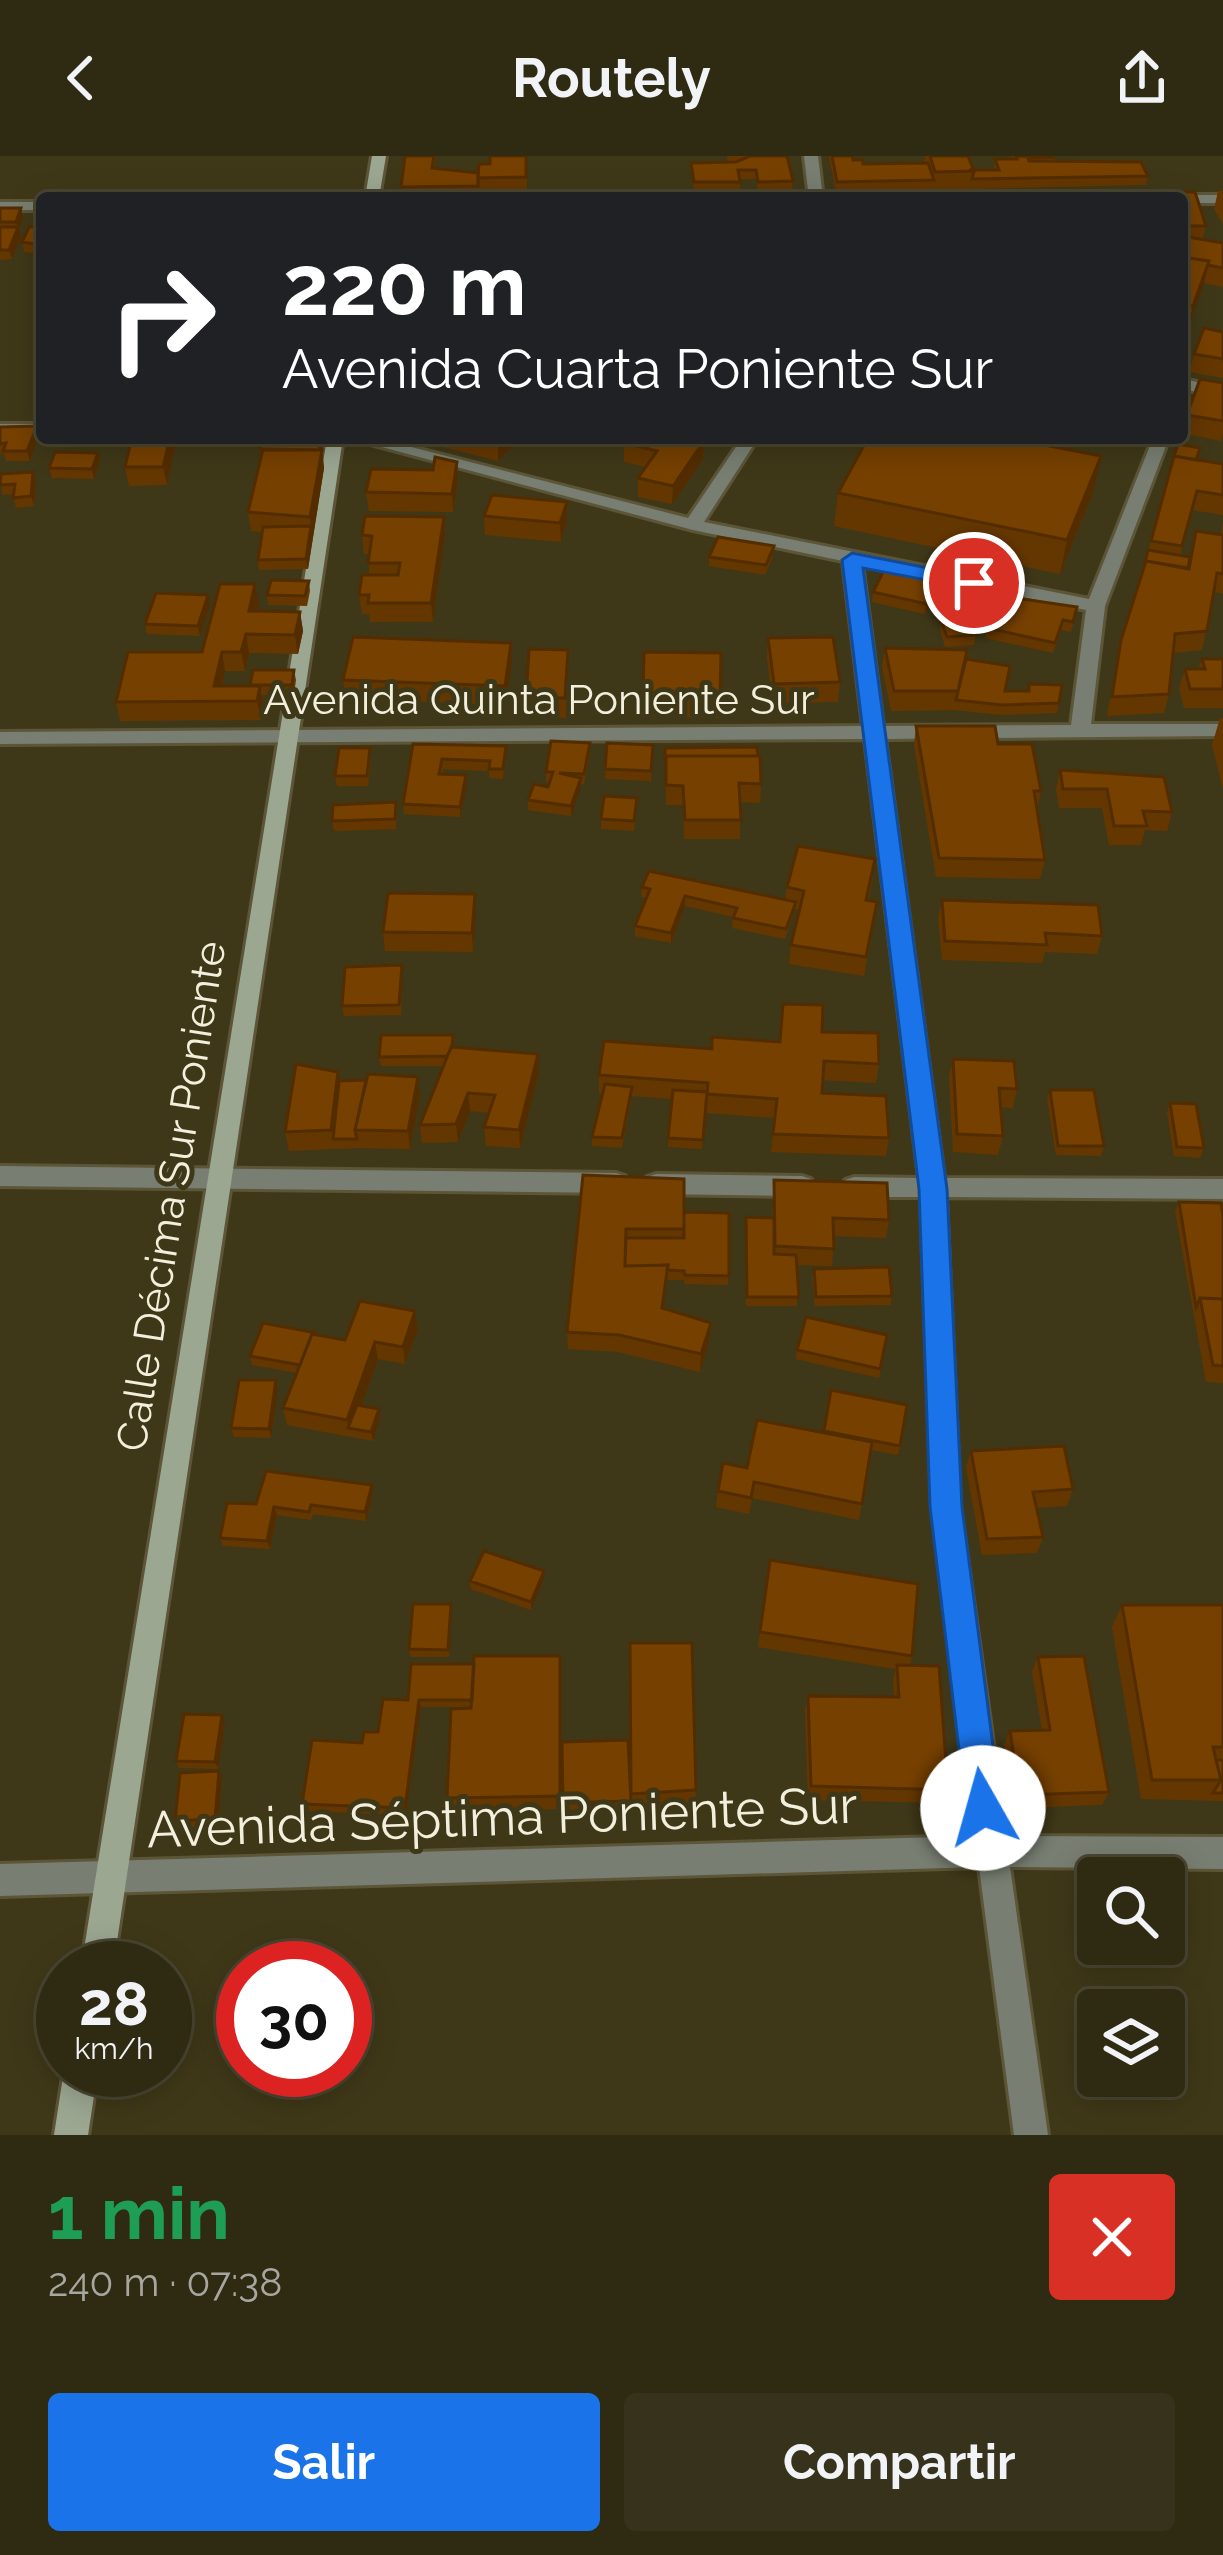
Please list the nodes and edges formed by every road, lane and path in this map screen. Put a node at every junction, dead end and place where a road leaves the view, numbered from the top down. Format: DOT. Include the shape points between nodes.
graph roads {
  1 [pos="379,156"];
  2 [pos="811,156"];
  3 [pos="373,192"];
  4 [pos="815,192"];
  5 [pos="1188,199"];
  6 [pos="1223,199"];
  7 [pos="0,206"];
  8 [pos="36,206"];
  9 [pos="1188,385"];
  10 [pos="1223,392"];
  11 [pos="0,429"];
  12 [pos="36,429"];
  13 [pos="333,444"];
  14 [pos="379,444"];
  15 [pos="746,444"];
  16 [pos="1159,444"];
  17 [pos="693,525"];
  18 [pos="852,560"];
  19 [pos="1096,606"];
  20 [pos="1223,730"];
  21 [pos="1080,731"];
  22 [pos="874,733"];
  23 [pos="288,736"];
  24 [pos="0,738"];
  25 [pos="0,1176"];
  26 [pos="220,1176"];
  27 [pos="933,1189"];
  28 [pos="1223,1189"];
  29 [pos="989,1851"];
  30 [pos="1223,1853"];
  31 [pos="111,1876"];
  32 [pos="0,1880"];
  33 [pos="101,1941"];
  34 [pos="77,2097"];
  35 [pos="71,2135"];
  36 [pos="1030,2135"];
  1 -- 3 [label="street"];
  2 -- 4 [label="street"];
  5 -- 6 [label="street"];
  7 -- 8 [label="street"];
  9 -- 10 [label="street"];
  11 -- 12 [label="street"];
  13 -- 23 [label="street, Calle Décima Sur Poniente"];
  14 -- 17 [label="street"];
  15 -- 17 [label="street"];
  16 -- 19 [label="street"];
  17 -- 18 [label="street"];
  18 -- 19 [label="street"];
  18 -- 22 [label="street"];
  19 -- 21 [label="street"];
  20 -- 21 [label="street, Avenida Quinta Poniente Sur"];
  21 -- 22 [label="street, Avenida Quinta Poniente Sur"];
  22 -- 23 [label="street, Avenida Quinta Poniente Sur"];
  22 -- 27 [label="street"];
  23 -- 24 [label="street, Avenida Quinta Poniente Sur"];
  23 -- 26 [label="street, Calle Décima Sur Poniente"];
  25 -- 26 [label="street"];
  26 -- 27 [label="street"];
  26 -- 31 [label="street, Calle Décima Sur Poniente"];
  27 -- 28 [label="street"];
  27 -- 29 [label="street" via="946,1507"];
  29 -- 30 [label="street, Avenida Séptima Poniente Sur"];
  29 -- 31 [label="street, Avenida Séptima Poniente Sur"];
  29 -- 36 [label="street"];
  31 -- 32 [label="street, Avenida Séptima Poniente Sur"];
  31 -- 33 [label="street, Calle Décima Sur Poniente"];
  34 -- 35 [label="street"];
}
